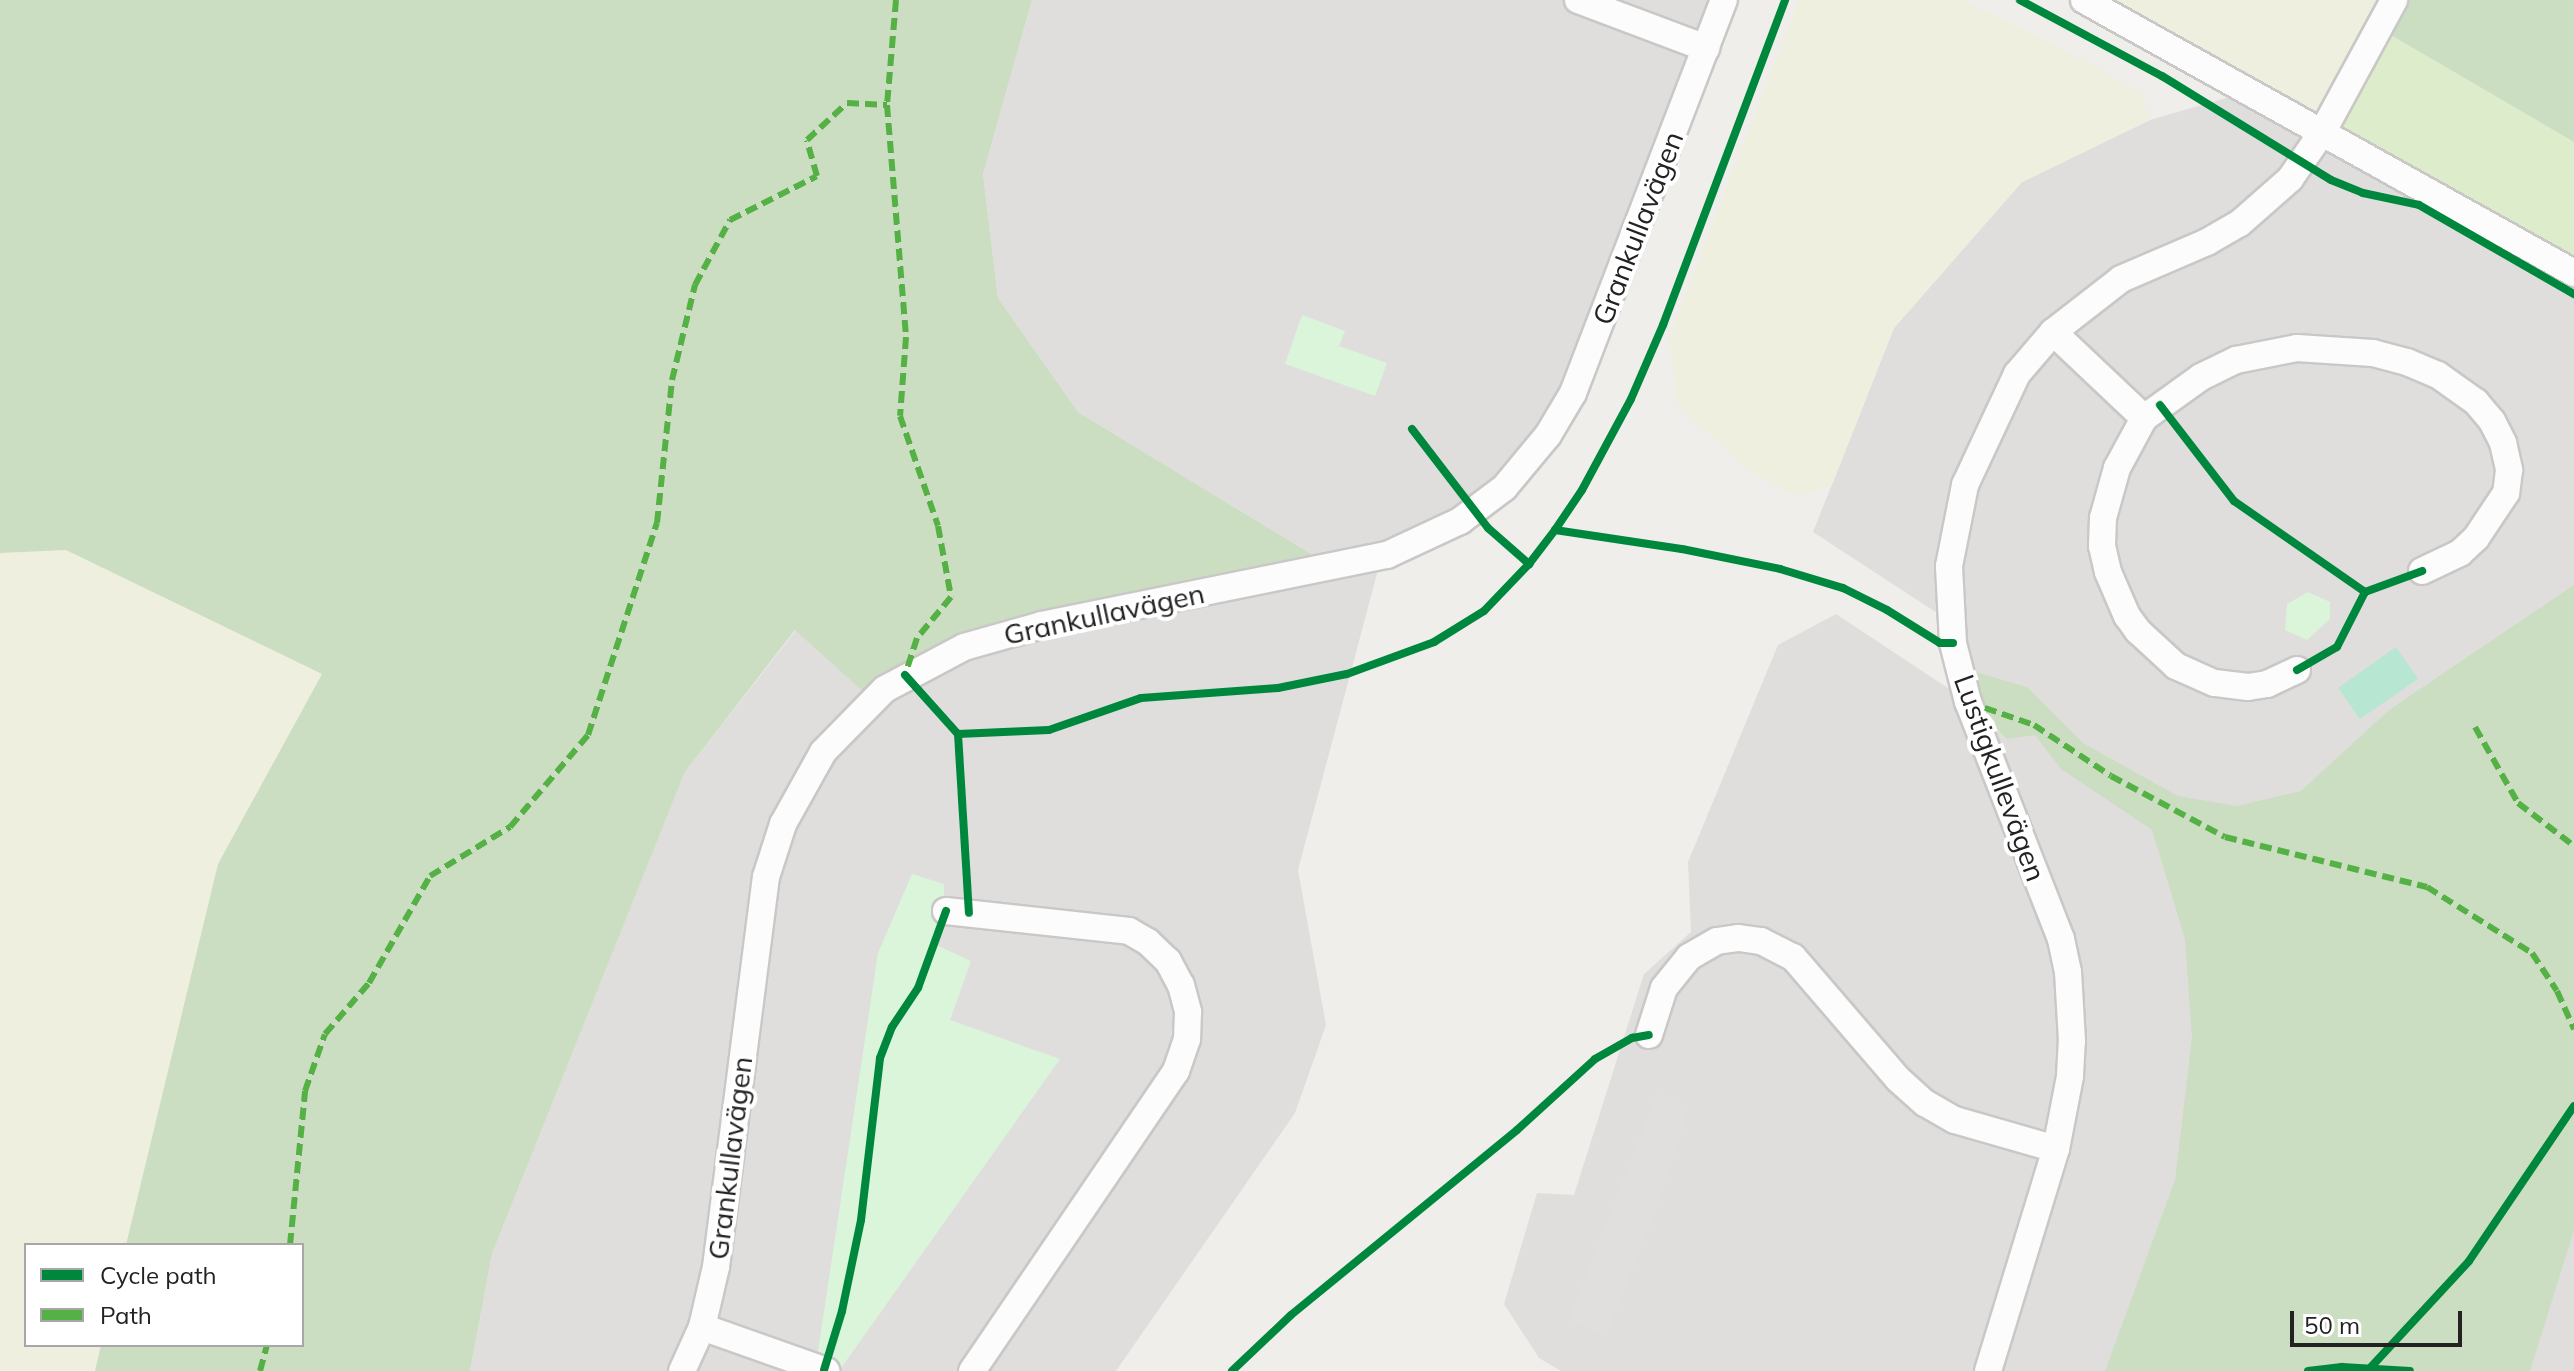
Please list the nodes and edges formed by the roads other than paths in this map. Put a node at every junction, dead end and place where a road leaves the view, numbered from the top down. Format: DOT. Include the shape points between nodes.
graph roads {
  1 [pos="1578,0"];
  2 [pos="1724,0"];
  3 [pos="2084,0"];
  4 [pos="2394,0"];
  5 [pos="1706,48"];
  6 [pos="2323,131"];
  7 [pos="2574,273"];
  8 [pos="2053,332"];
  9 [pos="2144,418"];
  10 [pos="2422,571"];
  11 [pos="2297,670"];
  12 [pos="946,911"];
  13 [pos="1649,1035"];
  14 [pos="2056,1149"];
  15 [pos="702,1327"];
  16 [pos="682,1371"];
  17 [pos="826,1371"];
  18 [pos="972,1371"];
  19 [pos="1988,1371"];
  1 -- 5 [label="street"];
  2 -- 5 [label="street, Grankullavägen"];
  3 -- 6 [label="street"];
  4 -- 6 [label="street, Lustigkullevägen"];
  5 -- 15 [label="street, Grankullavägen" via="1573,393 1528,463 1475,511 1387,555 1042,625 964,647 885,689 823,752 783,824 766,877 716,1267"];
  6 -- 7 [label="street"];
  6 -- 8 [label="street, Lustigkullevägen" via="2290,179 2257,211 2207,242 2121,279"];
  8 -- 9 [label="street"];
  8 -- 14 [label="street, Lustigkullevägen" via="2017,374 1965,485 1954,526 1949,608 1968,702 2061,939 2068,972 2070,1076"];
  9 -- 10 [label="street" via="2201,377 2236,360 2297,348 2373,353 2438,375 2476,402 2492,421 2509,470 2506,493 2476,538 2460,553"];
  9 -- 11 [label="street" via="2117,468 2103,518 2108,572 2127,616 2176,666 2214,683 2248,687"];
  12 -- 18 [label="street" via="1129,931 1168,961 1188,1012 1187,1039 1176,1071"];
  13 -- 14 [label="street" via="1664,988 1689,957 1717,941 1761,941 1793,957 1925,1103 1955,1120"];
  14 -- 19 [label="street, Lustigkullevägen"];
  15 -- 16 [label="street, Grankullavägen"];
  15 -- 17 [label="street"];
}
